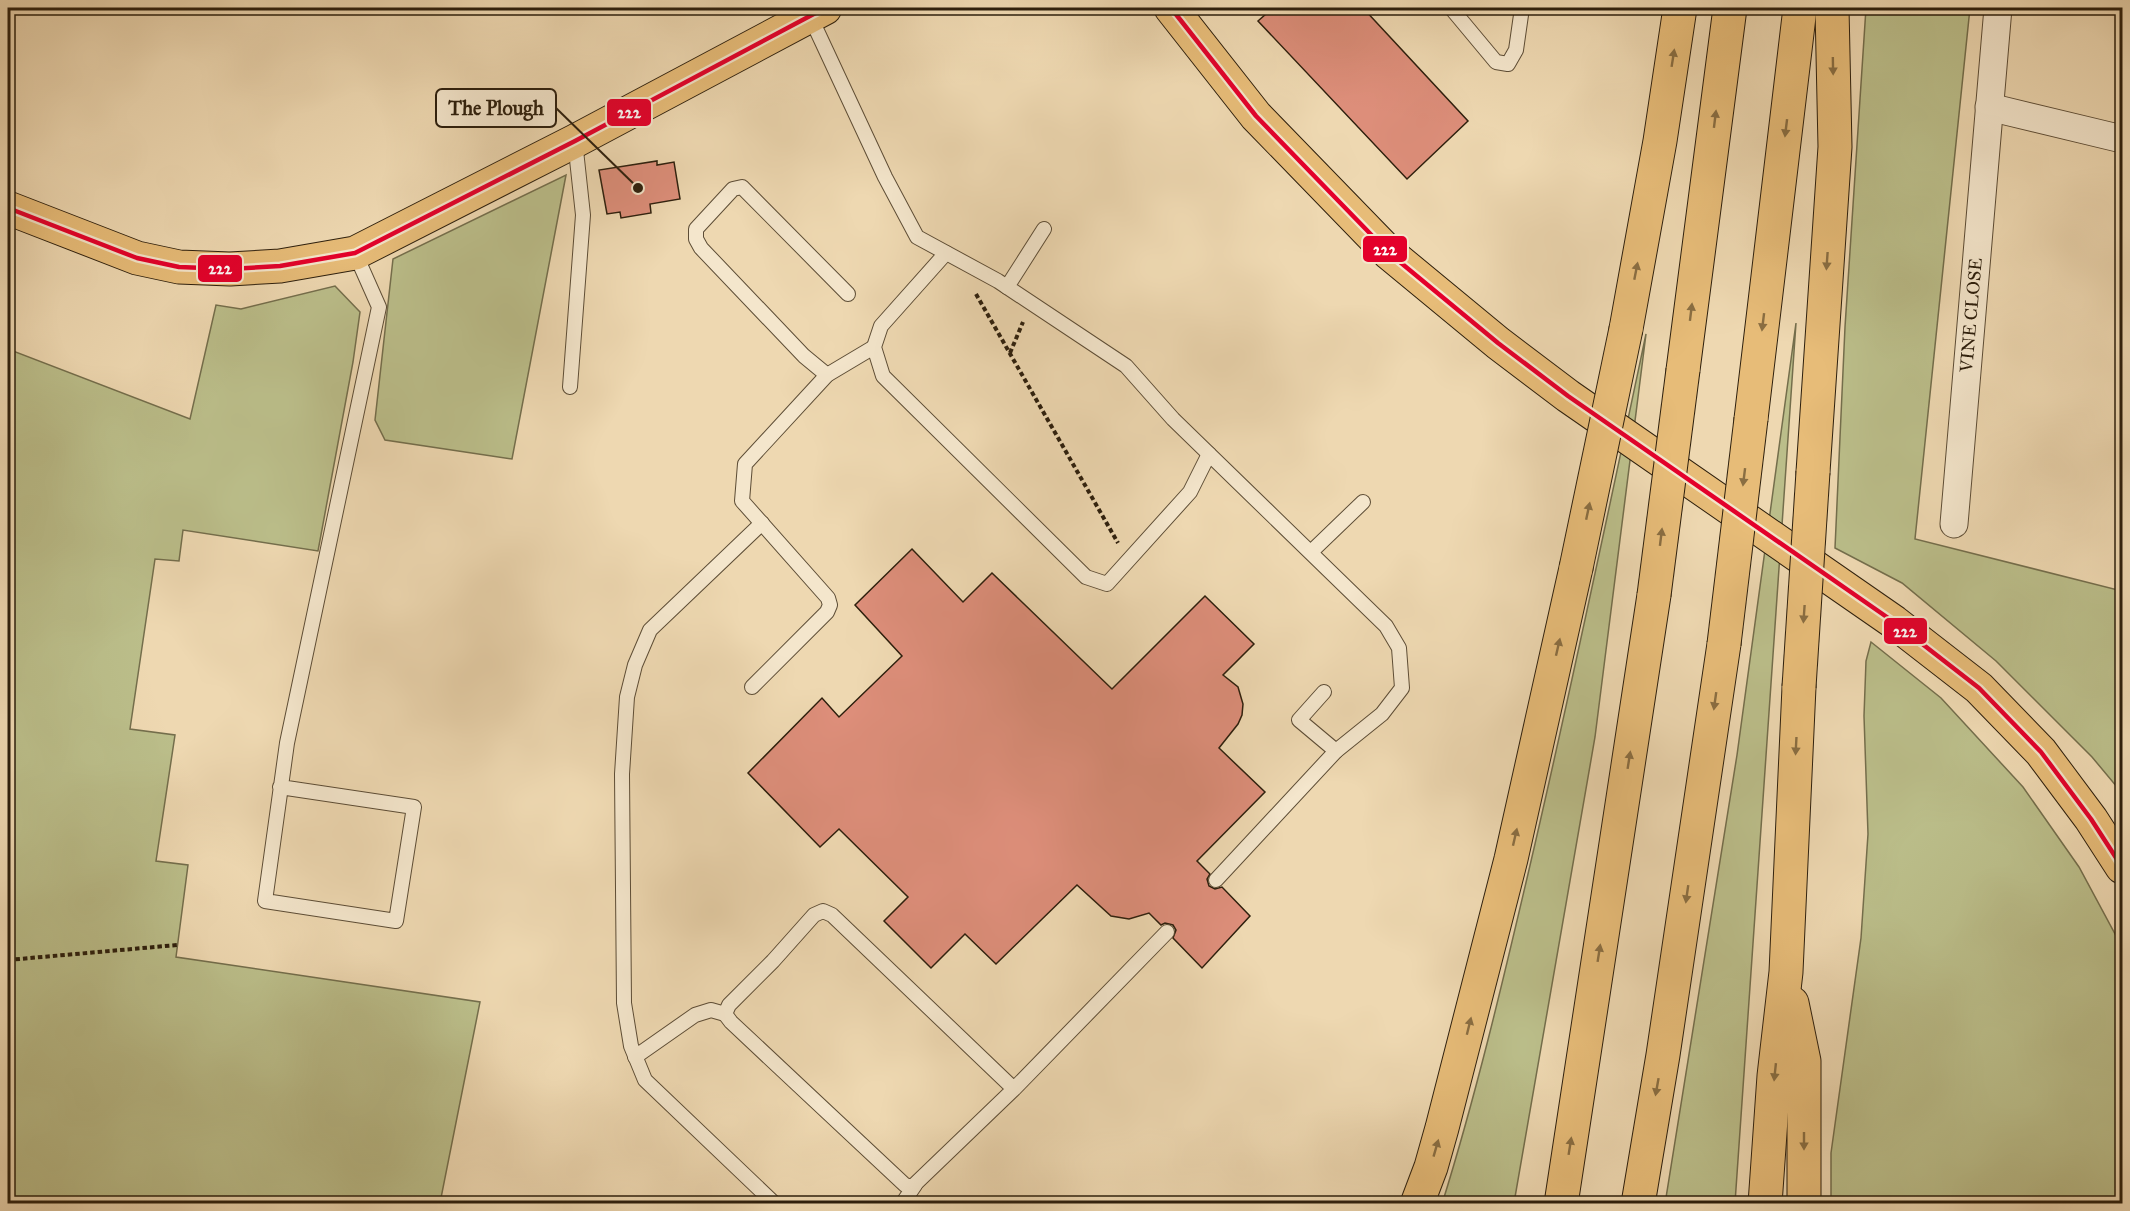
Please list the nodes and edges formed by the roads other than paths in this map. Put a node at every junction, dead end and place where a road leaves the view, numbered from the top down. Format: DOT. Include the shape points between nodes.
graph roads {
  1 [pos="1171,8"];
  2 [pos="1451,8"];
  3 [pos="1522,8"];
  4 [pos="1680,8"];
  5 [pos="1730,8"];
  6 [pos="1800,8"];
  7 [pos="1832,8"];
  8 [pos="1998,8"];
  9 [pos="818,12"];
  10 [pos="1989,107"];
  11 [pos="2122,139"];
  12 [pos="574,141"];
  13 [pos="8,208"];
  14 [pos="1044,229"];
  15 [pos="355,253"];
  16 [pos="946,253"];
  17 [pos="1007,287"];
  18 [pos="848,294"];
  19 [pos="874,347"];
  20 [pos="827,375"];
  21 [pos="570,387"];
  22 [pos="1209,454"];
  23 [pos="1363,502"];
  24 [pos="762,523"];
  25 [pos="1954,524"];
  26 [pos="1311,552"];
  27 [pos="752,687"];
  28 [pos="1324,692"];
  29 [pos="1335,751"];
  30 [pos="280,787"];
  31 [pos="2122,867"];
  32 [pos="1216,880"];
  33 [pos="1167,932"];
  34 [pos="1786,972"];
  35 [pos="725,1014"];
  36 [pos="635,1057"];
  37 [pos="1014,1089"];
  38 [pos="915,1185"];
  39 [pos="775,1203"];
  40 [pos="902,1203"];
  41 [pos="1417,1203"];
  42 [pos="1561,1203"];
  43 [pos="1638,1203"];
  44 [pos="1765,1203"];
  45 [pos="1804,1203"];
  1 -- 31 [label="main road" via="1256,116 1389,253 1568,396 1894,622 1979,688 2041,752"];
  2 -- 3 [label="lane" via="1497,62 1508,64 1516,50"];
  41 -- 4 [label="main road, one-way, bridge" via="1442,1128 1499,904 1576,568 1626,329"];
  42 -- 5 [label="main road, one-way, bridge" via="1654,595"];
  6 -- 43 [label="main road, one-way, bridge" via="1724,644"];
  7 -- 34 [label="main road, one-way, bridge" via="1835,147 1799,687"];
  8 -- 10 [label="street, VINE CLOSE"];
  9 -- 12 [label="main road"];
  9 -- 16 [label="lane" via="885,177 917,237"];
  10 -- 11 [label="street"];
  10 -- 25 [label="street, VINE CLOSE"];
  12 -- 15 [label="main road"];
  12 -- 21 [label="lane" via="584,215"];
  13 -- 15 [label="main road" via="137,258 179,267 280,266"];
  14 -- 17 [label="lane"];
  15 -- 30 [label="lane" via="379,307 286,742"];
  16 -- 17 [label="lane"];
  16 -- 19 [label="lane" via="881,326"];
  17 -- 22 [label="lane" via="1126,366"];
  18 -- 20 [label="lane" via="742,187 733,189 696,229 701,248"];
  19 -- 20 [label="lane"];
  19 -- 22 [label="lane" via="883,376 1086,577 1107,584 1190,492"];
  20 -- 24 [label="lane" via="745,464 742,501"];
  22 -- 26 [label="lane"];
  23 -- 26 [label="lane"];
  24 -- 27 [label="lane" via="830,605"];
  24 -- 36 [label="lane" via="650,630 627,698 622,785 624,1003"];
  26 -- 29 [label="lane" via="1386,626 1398,648 1402,688 1382,714"];
  28 -- 29 [label="lane" via="1299,720"];
  29 -- 32 [label="lane"];
  30 -- 30 [label="lane" via="265,901 396,921 414,807"];
  33 -- 37 [label="lane"];
  34 -- 44 [label="main road, one-way"];
  34 -- 45 [label="main road, one-way" via="1804,1061"];
  35 -- 36 [label="lane" via="711,1010 695,1015"];
  35 -- 37 [label="lane" via="729,1005 814,915 823,911 832,915"];
  35 -- 38 [label="lane" via="905,1185"];
  36 -- 39 [label="lane" via="645,1080"];
  37 -- 38 [label="lane"];
  38 -- 40 [label="lane"];
}
